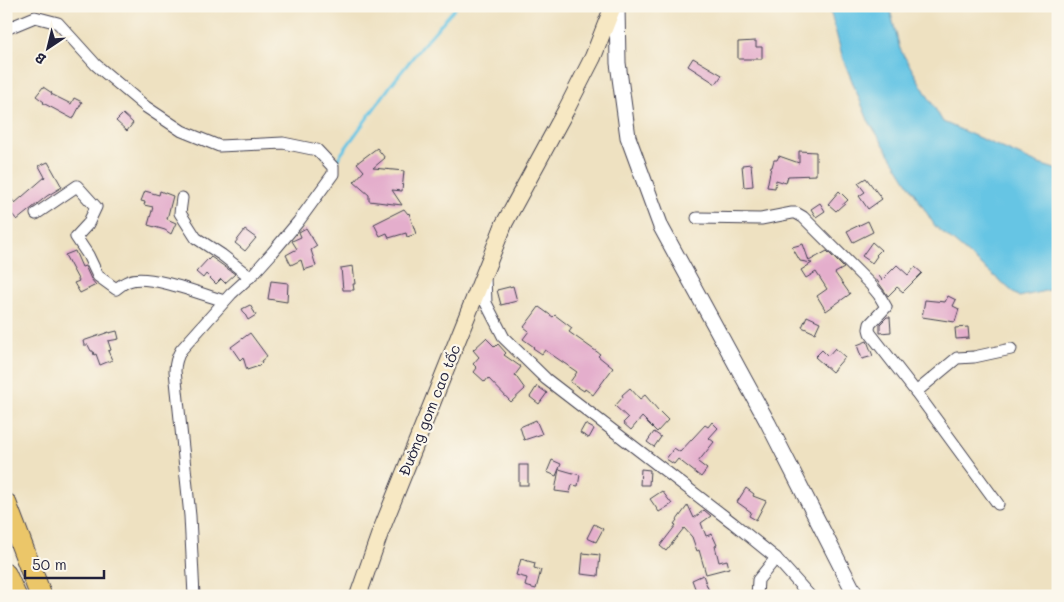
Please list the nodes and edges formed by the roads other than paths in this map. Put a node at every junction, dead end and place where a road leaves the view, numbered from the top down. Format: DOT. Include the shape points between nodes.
graph roads {
  1 [pos="613,6"];
  2 [pos="617,6"];
  3 [pos="6,29"];
  4 [pos="182,198"];
  5 [pos="36,214"];
  6 [pos="697,218"];
  7 [pos="504,224"];
  8 [pos="485,272"];
  9 [pos="250,277"];
  10 [pos="224,302"];
  11 [pos="1011,348"];
  12 [pos="916,392"];
  13 [pos="6,504"];
  14 [pos="998,504"];
  15 [pos="776,558"];
  16 [pos="6,574"];
  17 [pos="16,596"];
  18 [pos="41,596"];
  19 [pos="194,596"];
  20 [pos="358,596"];
  21 [pos="757,596"];
  22 [pos="810,596"];
  23 [pos="856,596"];
  1 -- 7 [label="main road" via="593,57"];
  2 -- 23 [label="street" via="618,63 628,137 661,227 768,423"];
  3 -- 9 [label="street" via="34,17 58,23 96,65 146,107 182,131 219,146 283,143 317,150 333,167 333,174 298,222"];
  4 -- 9 [label="street" via="180,213 196,238"];
  5 -- 10 [label="street" via="77,186 96,207 88,224 76,237 98,276 116,289 130,280 151,280"];
  6 -- 12 [label="street" via="761,219 792,213 803,217 879,295 886,307 868,329"];
  7 -- 8 [label="main road"];
  7 -- 20 [label="main road, Đường gom cao tốc" via="380,533"];
  8 -- 15 [label="street" via="486,303 504,338 546,379"];
  9 -- 10 [label="street"];
  10 -- 19 [label="street" via="181,350 175,364 190,516"];
  11 -- 12 [label="street" via="957,358"];
  12 -- 14 [label="street"];
  13 -- 18 [label="highway"];
  15 -- 21 [label="street" via="758,580"];
  15 -- 22 [label="street"];
  16 -- 17 [label="highway"];
}
